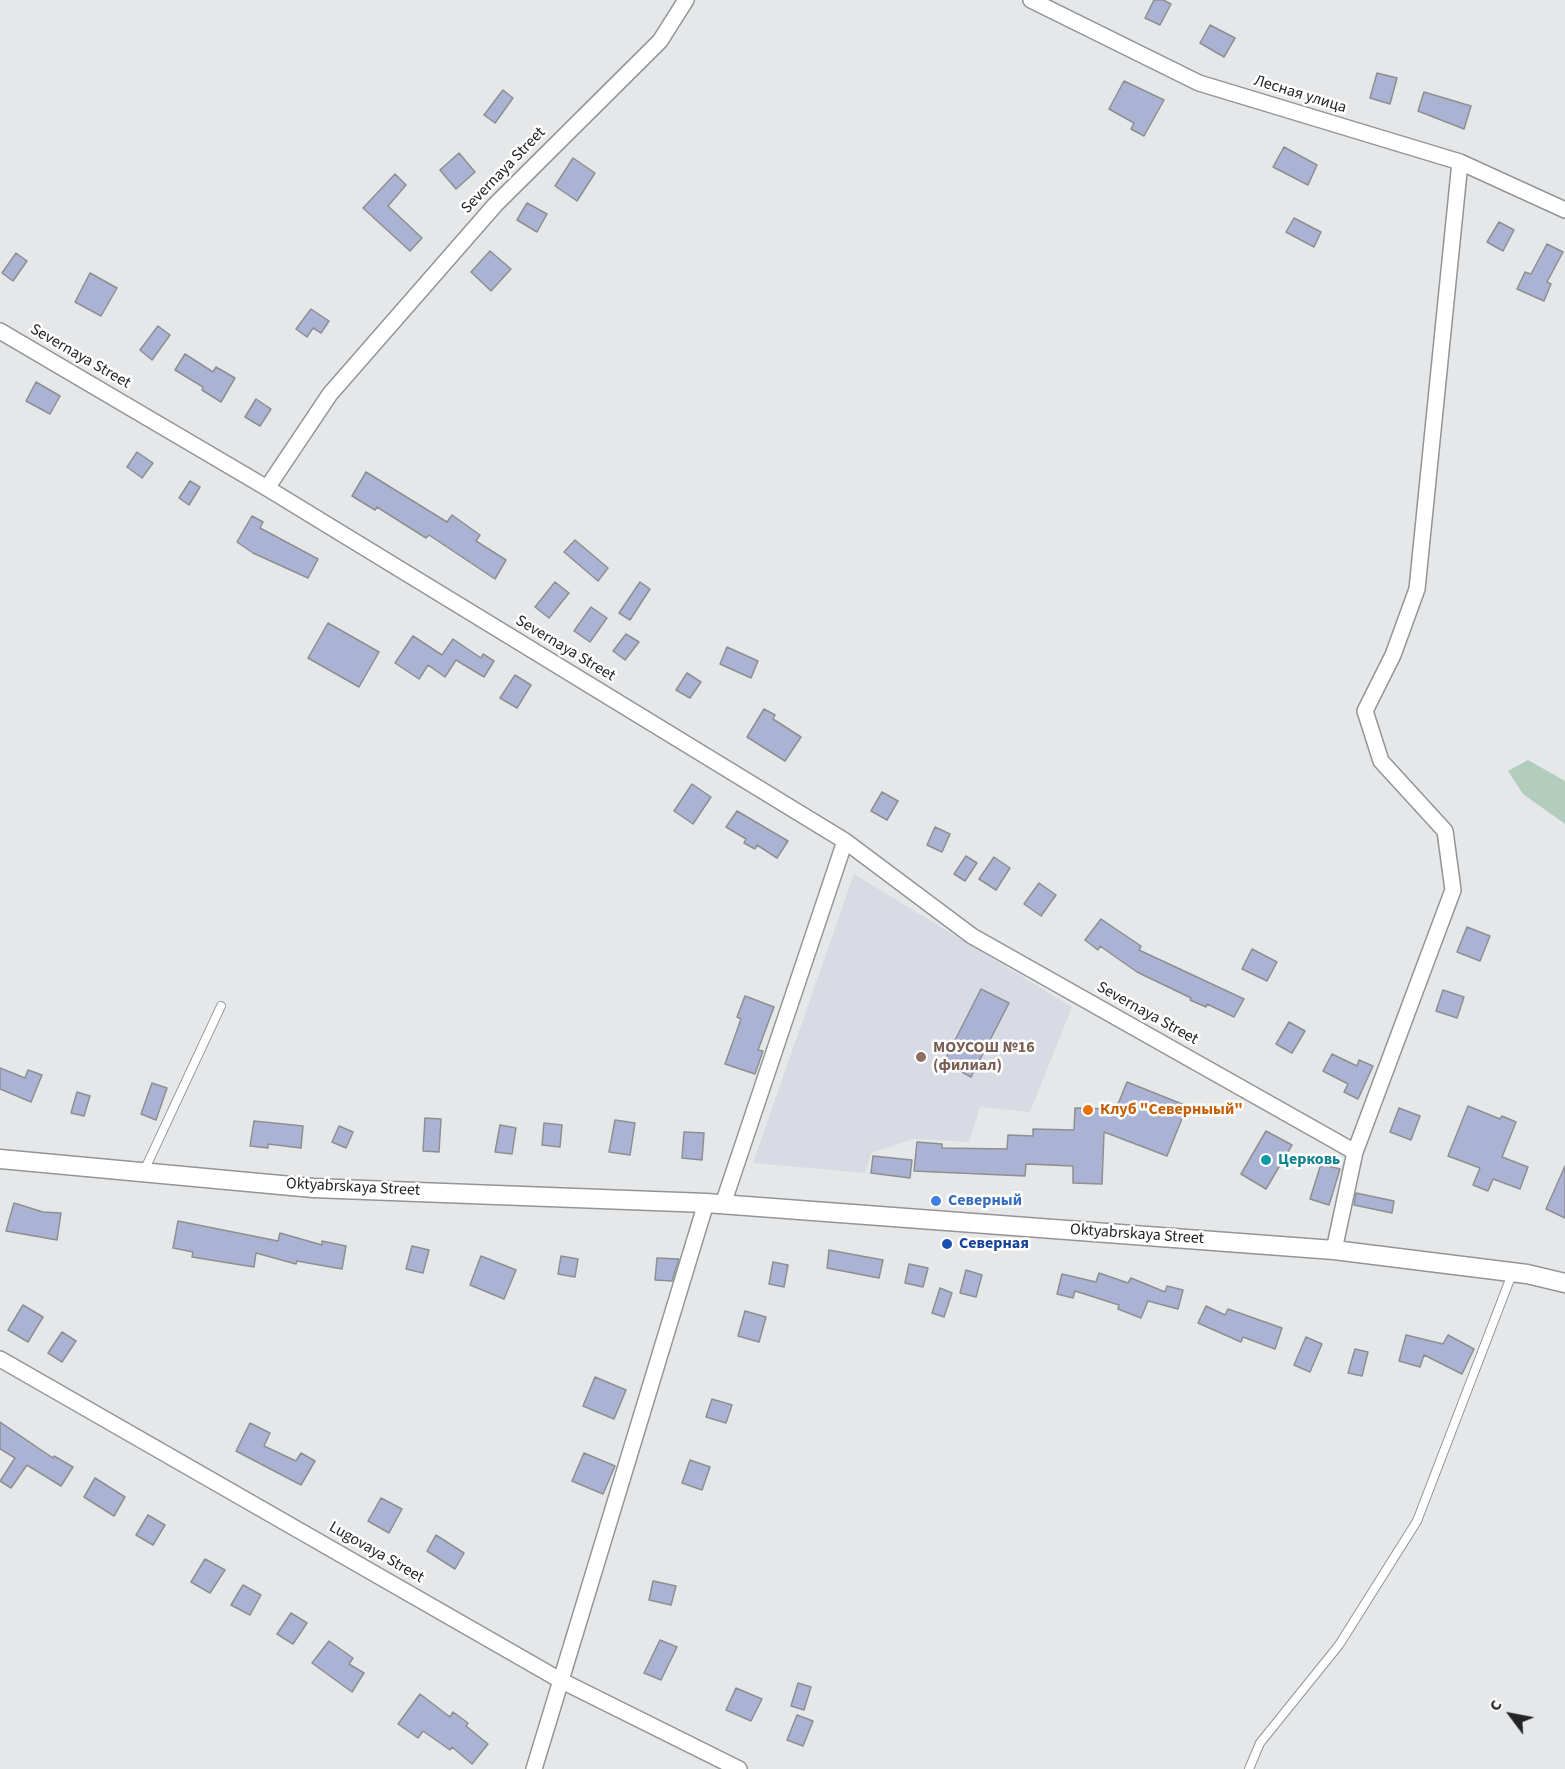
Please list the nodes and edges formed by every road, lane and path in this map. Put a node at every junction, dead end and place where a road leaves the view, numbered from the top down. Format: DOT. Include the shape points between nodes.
graph roads {
  1 [pos="686,0"];
  2 [pos="1031,0"];
  3 [pos="1460,162"];
  4 [pos="1565,210"];
  5 [pos="0,331"];
  6 [pos="267,488"];
  7 [pos="845,841"];
  8 [pos="221,1006"];
  9 [pos="1355,1152"];
  10 [pos="0,1159"];
  11 [pos="143,1172"];
  12 [pos="715,1203"];
  13 [pos="1334,1250"];
  14 [pos="1513,1272"];
  15 [pos="1565,1283"];
  16 [pos="0,1359"];
  17 [pos="560,1680"];
  18 [pos="534,1769"];
  19 [pos="739,1769"];
  20 [pos="1249,1769"];
  1 -- 6 [label="street, Severnaya Street" via="660,42 495,205 433,274 330,394"];
  2 -- 3 [label="street, Лесная улица" via="1199,83"];
  3 -- 4 [label="street, Лесная улица"];
  3 -- 9 [label="street" via="1417,589 1393,655 1365,711 1381,761 1445,831 1453,890"];
  5 -- 6 [label="street, Severnaya Street"];
  6 -- 7 [label="street, Severnaya Street"];
  7 -- 9 [label="street, Severnaya Street" via="972,936"];
  7 -- 12 [label="street"];
  8 -- 11 [label="lane"];
  9 -- 13 [label="street"];
  10 -- 11 [label="street, Oktyabrskaya Street"];
  11 -- 12 [label="street, Oktyabrskaya Street" via="314,1188"];
  12 -- 13 [label="street, Oktyabrskaya Street"];
  12 -- 17 [label="street"];
  13 -- 14 [label="street, Oktyabrskaya Street"];
  14 -- 15 [label="street, Oktyabrskaya Street"];
  14 -- 20 [label="lane" via="1417,1521 1339,1645 1260,1743"];
  16 -- 17 [label="street, Lugovaya Street"];
  17 -- 18 [label="street"];
  17 -- 19 [label="street, Lugovaya Street"];
}
